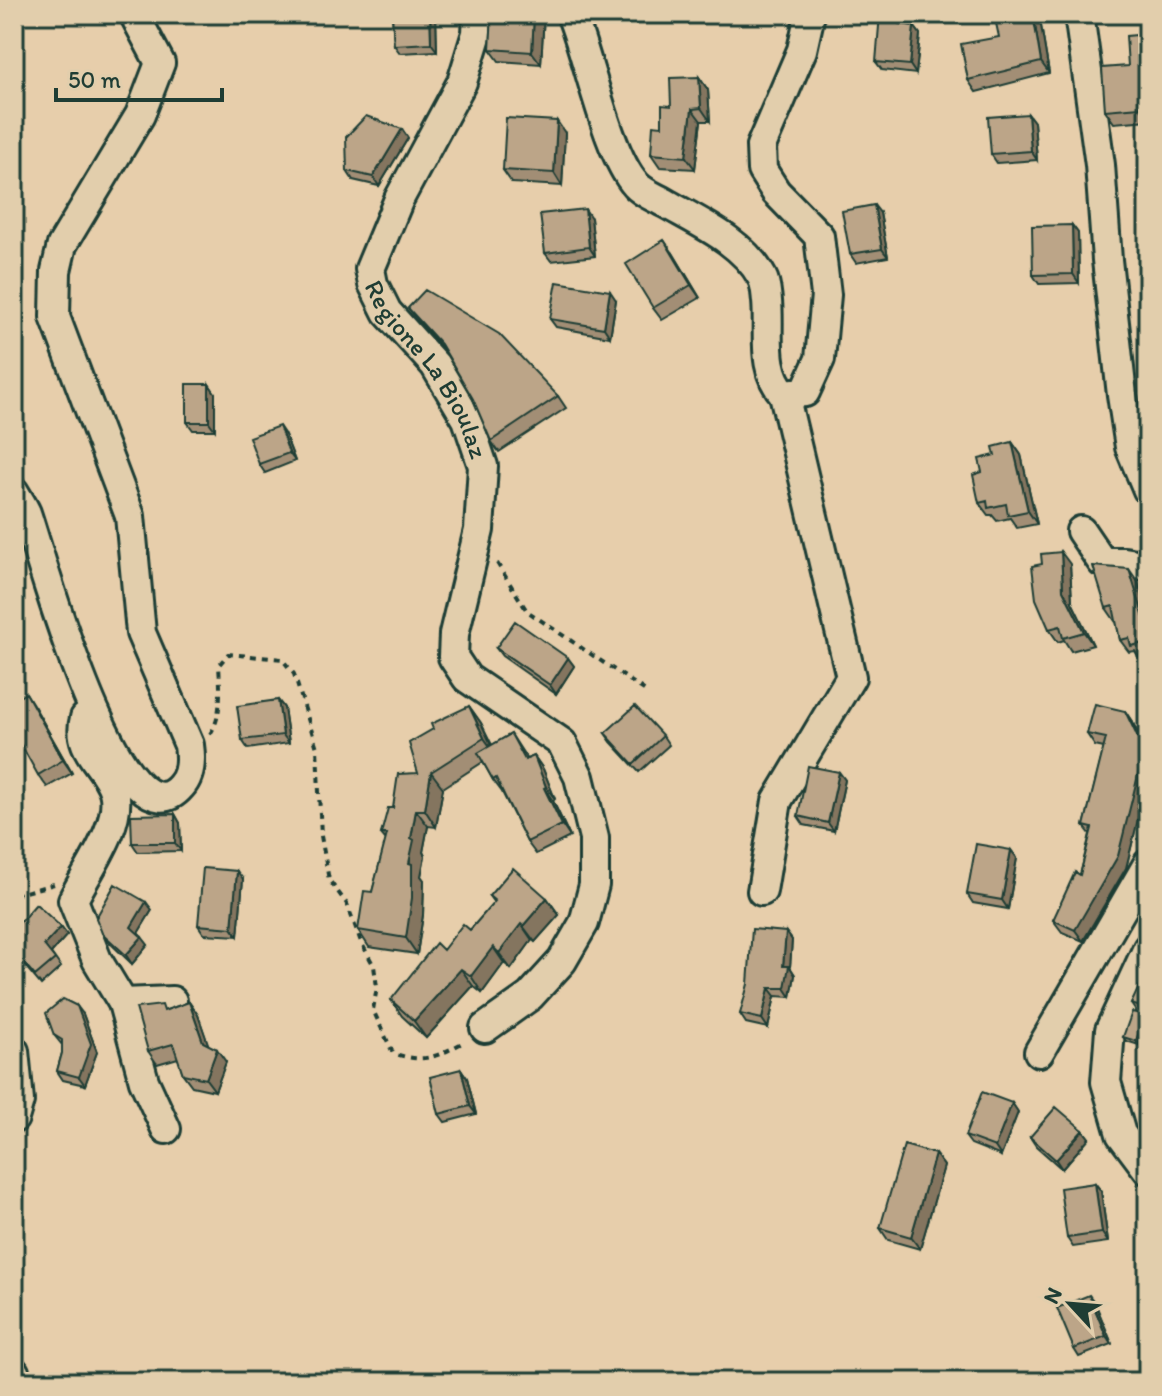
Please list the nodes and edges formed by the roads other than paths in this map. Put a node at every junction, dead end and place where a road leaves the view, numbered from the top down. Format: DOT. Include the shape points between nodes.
graph roads {
  1 [pos="134,14"];
  2 [pos="478,14"];
  3 [pos="571,14"];
  4 [pos="810,14"];
  5 [pos="1079,14"];
  6 [pos="784,394"];
  7 [pos="1148,490"];
  8 [pos="14,492"];
  9 [pos="1081,531"];
  10 [pos="1148,566"];
  11 [pos="95,713"];
  12 [pos="1148,864"];
  13 [pos="762,891"];
  14 [pos="1148,948"];
  15 [pos="172,1001"];
  16 [pos="123,1003"];
  17 [pos="485,1028"];
  18 [pos="14,1051"];
  19 [pos="1039,1052"];
  20 [pos="14,1118"];
  21 [pos="166,1129"];
  22 [pos="1148,1170"];
  23 [pos="14,1372"];
  24 [pos="18,1382"];
  1 -- 11 [label="street" via="160,63 140,115 62,245 55,317 130,516 141,633 189,745 191,759 180,788 163,797 138,786"];
  2 -- 17 [label="street, Regione La Bioulaz" via="462,82 399,199 370,269 387,312 435,365 467,419 483,466 479,530 453,657 467,678 562,743 579,777 594,838 594,885 584,923 562,961 530,996"];
  3 -- 6 [label="street" via="621,161 636,186 720,235 764,280 773,382"];
  4 -- 6 [label="street" via="802,50 761,146 762,170 776,192 819,236 826,295 820,359 805,392"];
  5 -- 7 [label="street" via="1122,395 1130,447"];
  6 -- 13 [label="street" via="851,677 777,801"];
  8 -- 11 [label="street" via="25,510"];
  9 -- 10 [label="street" via="1102,562"];
  11 -- 16 [label="street" via="83,726 87,748 114,790 114,814 73,900 97,960"];
  12 -- 19 [label="street"];
  14 -- 22 [label="street" via="1110,1030 1106,1082 1121,1134"];
  15 -- 16 [label="street"];
  16 -- 21 [label="street" via="144,1081"];
  18 -- 20 [label="street" via="19,1101"];
  23 -- 24 [label="street"];
}
